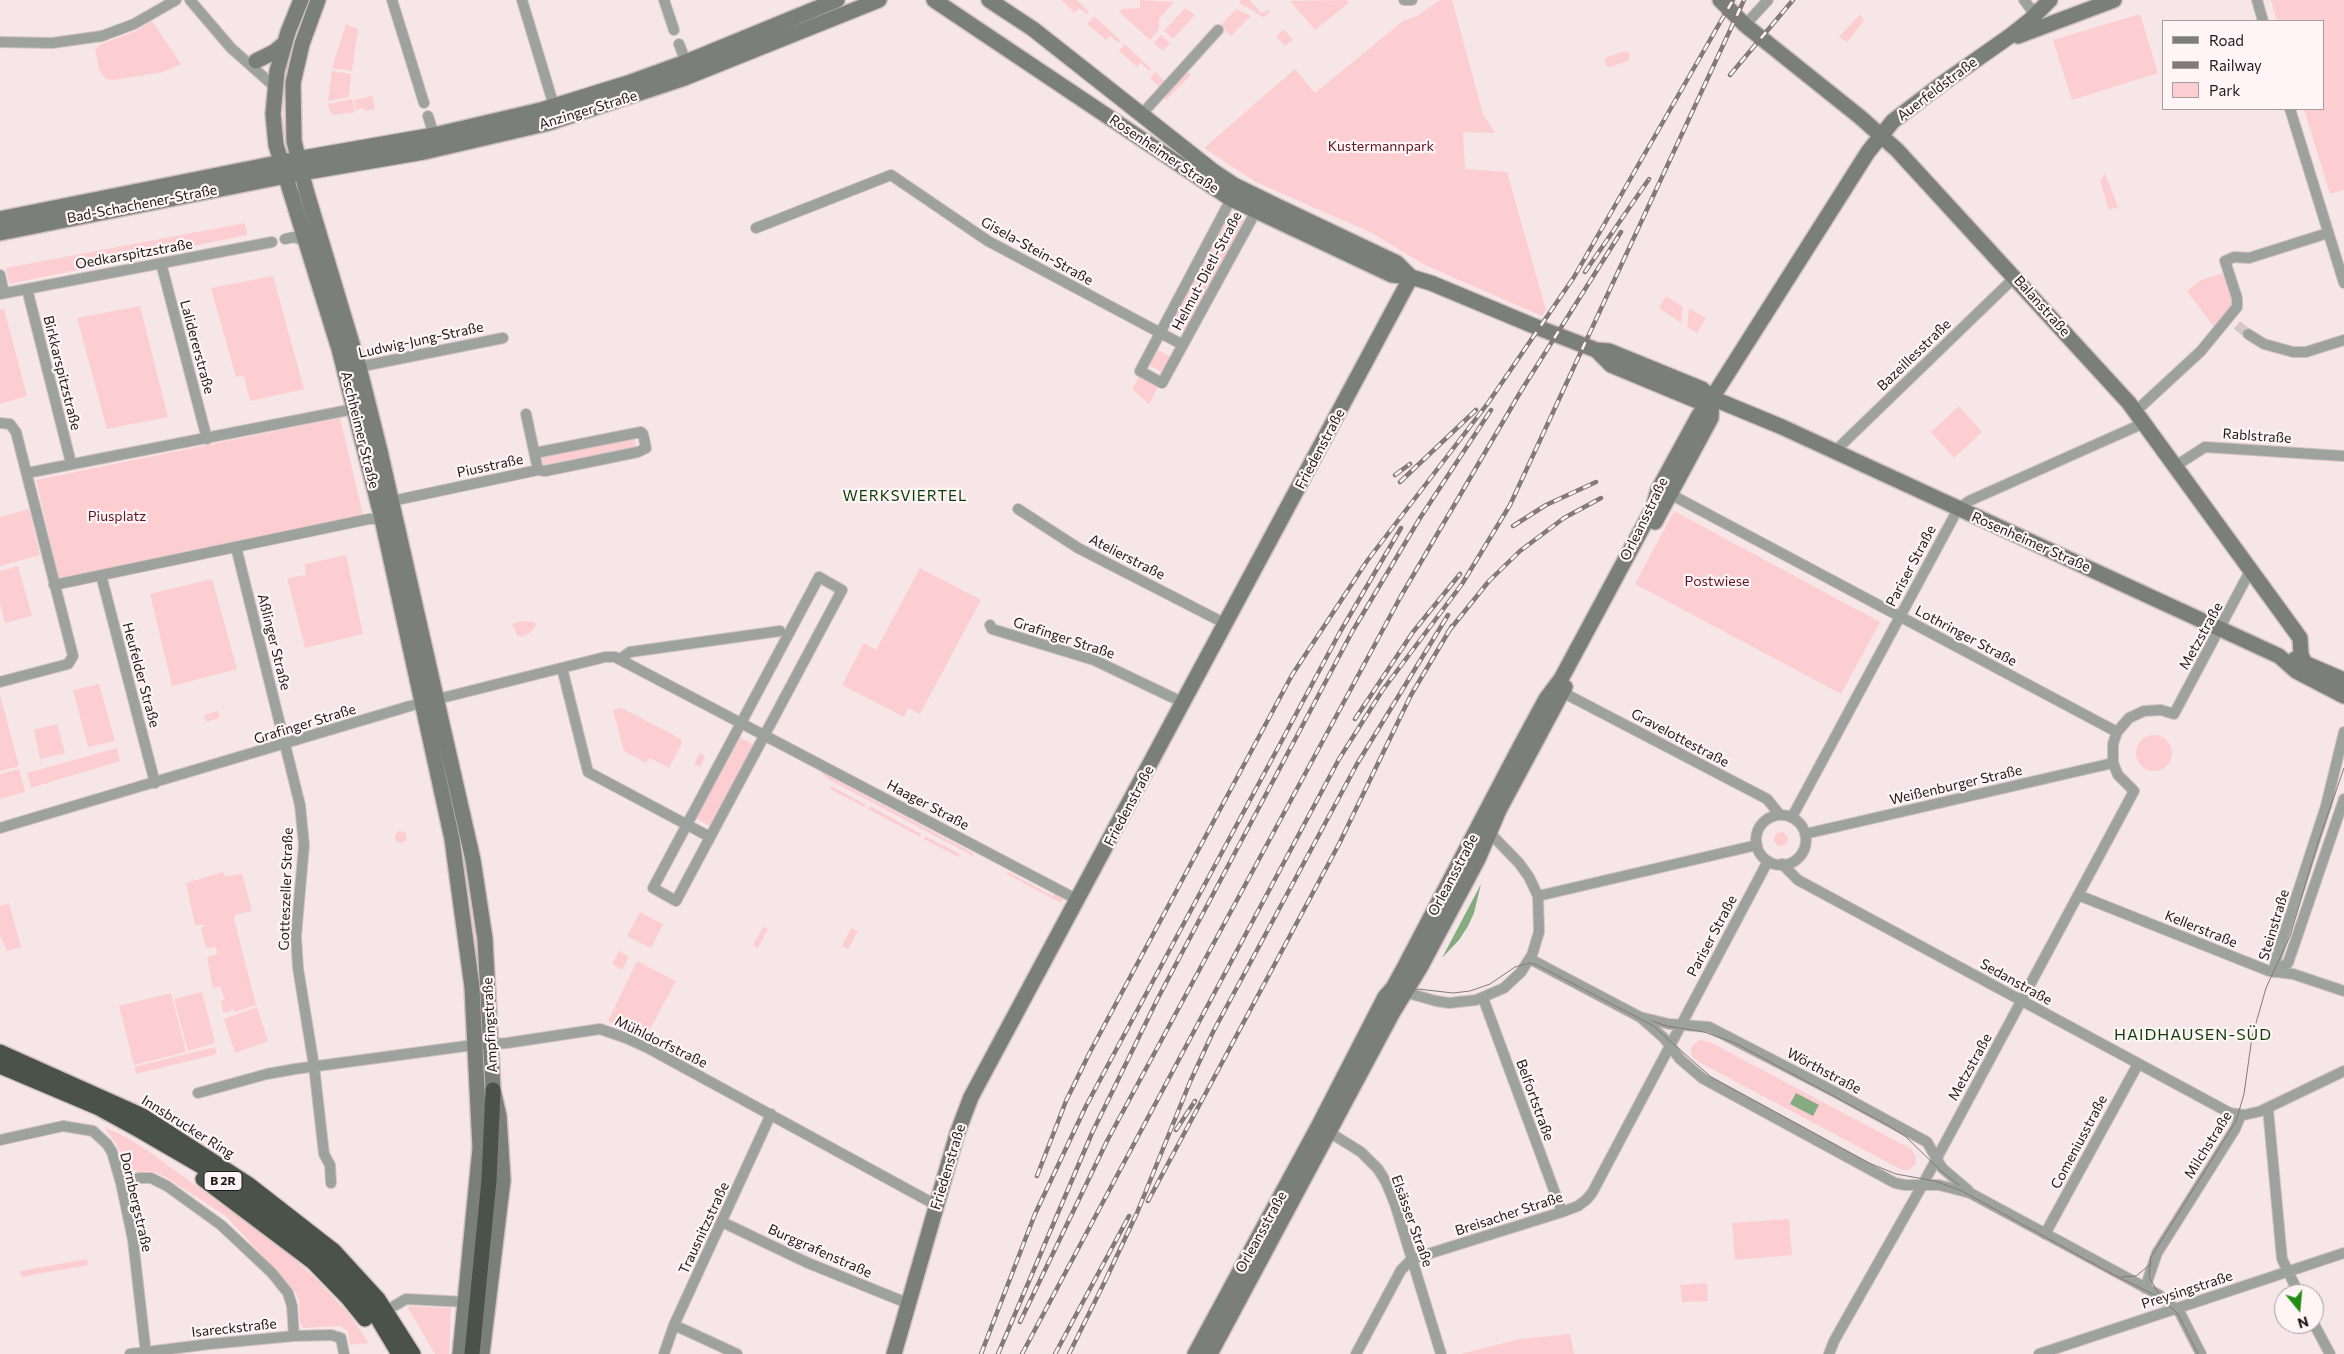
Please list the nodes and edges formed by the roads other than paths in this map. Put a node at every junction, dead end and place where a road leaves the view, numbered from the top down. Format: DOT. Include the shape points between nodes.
graph roads {
  1 [pos="176,0"];
  2 [pos="190,0"];
  3 [pos="300,0"];
  4 [pos="318,0"];
  5 [pos="392,0"];
  6 [pos="522,0"];
  7 [pos="664,0"];
  8 [pos="837,0"];
  9 [pos="878,0"];
  10 [pos="934,0"];
  11 [pos="989,0"];
  12 [pos="1008,0"];
  13 [pos="1404,0"];
  14 [pos="1412,0"];
  15 [pos="1720,0"];
  16 [pos="1768,0"];
  17 [pos="2024,0"];
  18 [pos="2114,0"];
  19 [pos="2257,0"];
  20 [pos="2045,5"];
  21 [pos="2096,6"];
  22 [pos="2264,20"];
  23 [pos="1745,25"];
  24 [pos="674,30"];
  25 [pos="1033,30"];
  26 [pos="1218,30"];
  27 [pos="2,41"];
  28 [pos="285,43"];
  29 [pos="679,44"];
  30 [pos="1996,45"];
  31 [pos="249,59"];
  32 [pos="686,62"];
  33 [pos="277,71"];
  34 [pos="293,83"];
  35 [pos="275,87"];
  36 [pos="424,103"];
  37 [pos="554,106"];
  38 [pos="2290,110"];
  39 [pos="1141,115"];
  40 [pos="428,116"];
  41 [pos="434,135"];
  42 [pos="1881,136"];
  43 [pos="299,166"];
  44 [pos="283,169"];
  45 [pos="1231,199"];
  46 [pos="1256,211"];
  47 [pos="0,219"];
  48 [pos="756,228"];
  49 [pos="0,232"];
  50 [pos="2328,233"];
  51 [pos="285,239"];
  52 [pos="305,241"];
  53 [pos="272,242"];
  54 [pos="161,263"];
  55 [pos="0,275"];
  56 [pos="1411,277"];
  57 [pos="2015,277"];
  58 [pos="2344,283"];
  59 [pos="27,289"];
  60 [pos="2,294"];
  61 [pos="1160,332"];
  62 [pos="2248,334"];
  63 [pos="503,338"];
  64 [pos="2344,340"];
  65 [pos="1183,345"];
  66 [pos="352,369"];
  67 [pos="1712,398"];
  68 [pos="362,407"];
  69 [pos="526,414"];
  70 [pos="2140,417"];
  71 [pos="0,423"];
  72 [pos="207,439"];
  73 [pos="535,453"];
  74 [pos="1833,453"];
  75 [pos="2344,456"];
  76 [pos="71,463"];
  77 [pos="2174,466"];
  78 [pos="538,470"];
  79 [pos="27,474"];
  80 [pos="1670,494"];
  81 [pos="392,501"];
  82 [pos="1018,509"];
  83 [pos="1958,509"];
  84 [pos="389,519"];
  85 [pos="236,547"];
  86 [pos="2250,571"];
  87 [pos="101,574"];
  88 [pos="54,585"];
  89 [pos="1900,616"];
  90 [pos="1226,624"];
  91 [pos="990,626"];
  92 [pos="2220,629"];
  93 [pos="780,631"];
  94 [pos="2279,656"];
  95 [pos="620,659"];
  96 [pos="2304,661"];
  97 [pos="562,668"];
  98 [pos="2344,680"];
  99 [pos="0,682"];
  100 [pos="1558,690"];
  101 [pos="2344,696"];
  102 [pos="430,701"];
  103 [pos="1184,703"];
  104 [pos="742,722"];
  105 [pos="2118,732"];
  106 [pos="2344,732"];
  107 [pos="765,735"];
  108 [pos="285,744"];
  109 [pos="2113,763"];
  110 [pos="155,783"];
  111 [pos="2344,799"];
  112 [pos="1780,815"];
  113 [pos="1792,817"];
  114 [pos="687,826"];
  115 [pos="0,828"];
  116 [pos="1485,828"];
  117 [pos="1805,834"];
  118 [pos="710,837"];
  119 [pos="1757,845"];
  120 [pos="1768,861"];
  121 [pos="1782,864"];
  122 [pos="2078,895"];
  123 [pos="1538,896"];
  124 [pos="1078,900"];
  125 [pos="1530,959"];
  126 [pos="2274,972"];
  127 [pos="1399,990"];
  128 [pos="2344,991"];
  129 [pos="1482,998"];
  130 [pos="2022,1001"];
  131 [pos="1640,1017"];
  132 [pos="1680,1025"];
  133 [pos="491,1045"];
  134 [pos="1670,1045"];
  135 [pos="476,1046"];
  136 [pos="0,1052"];
  137 [pos="2138,1064"];
  138 [pos="0,1066"];
  139 [pos="314,1066"];
  140 [pos="2344,1071"];
  141 [pos="493,1090"];
  142 [pos="198,1093"];
  143 [pos="2268,1108"];
  144 [pos="771,1114"];
  145 [pos="2241,1115"];
  146 [pos="158,1125"];
  147 [pos="1324,1129"];
  148 [pos="139,1130"];
  149 [pos="0,1140"];
  150 [pos="1936,1159"];
  151 [pos="120,1183"];
  152 [pos="331,1183"];
  153 [pos="1923,1184"];
  154 [pos="1970,1193"];
  155 [pos="936,1205"];
  156 [pos="1562,1212"];
  157 [pos="722,1222"];
  158 [pos="2045,1234"];
  159 [pos="2344,1253"];
  160 [pos="1412,1259"];
  161 [pos="2286,1271"];
  162 [pos="2293,1284"];
  163 [pos="2145,1288"];
  164 [pos="400,1302"];
  165 [pos="466,1302"];
  166 [pos="907,1303"];
  167 [pos="2175,1308"];
  168 [pos="674,1325"];
  169 [pos="2319,1334"];
  170 [pos="294,1336"];
  171 [pos="146,1353"];
  172 [pos="130,1354"];
  173 [pos="344,1354"];
  174 [pos="388,1354"];
  175 [pos="399,1354"];
  176 [pos="413,1354"];
  177 [pos="424,1354"];
  178 [pos="460,1354"];
  179 [pos="472,1354"];
  180 [pos="482,1354"];
  181 [pos="664,1354"];
  182 [pos="737,1354"];
  183 [pos="894,1354"];
  184 [pos="1194,1354"];
  185 [pos="1210,1354"];
  186 [pos="1356,1354"];
  187 [pos="1441,1354"];
  188 [pos="1828,1354"];
  189 [pos="2040,1354"];
  190 [pos="2201,1354"];
  191 [pos="2330,1354"];
  1 -- 27 [label="street" via="134,24 102,36 52,43"];
  2 -- 31 [label="street" via="231,48"];
  3 -- 28 [label="main road, Aschheimer Straße"];
  4 -- 34 [label="main road, Aschheimer Straße" via="302,44"];
  5 -- 36 [label="street"];
  6 -- 37 [label="street"];
  7 -- 24 [label="street"];
  8 -- 32 [label="main road, Anzinger Straße"];
  9 -- 43 [label="main road, Anzinger Straße" via="682,80 600,108 424,152"];
  10 -- 45 [label="main road, Rosenheimer Straße"];
  11 -- 25 [label="main road, Rosenheimer Straße"];
  12 -- 25 [label="main road"];
  13 -- 14 [label="street"];
  15 -- 23 [label="main road, Balanstraße"];
  16 -- 23 [label="street"];
  17 -- 20 [label="street" via="2030,8"];
  18 -- 21 [label="main road, Auerfeldstraße"];
  19 -- 22 [label="street"];
  20 -- 21 [label="main road, Auerfeldstraße"];
  20 -- 30 [label="main road, Auerfeldstraße"];
  21 -- 30 [label="main road, Auerfeldstraße"];
  23 -- 42 [label="main road, Balanstraße"];
  25 -- 39 [label="main road, Rosenheimer Straße"];
  26 -- 39 [label="street, Rosenheimer Straße"];
  28 -- 31 [label="main road" via="274,52"];
  28 -- 33 [label="main road, Aschheimer Straße"];
  29 -- 32 [label="street"];
  30 -- 42 [label="main road, Auerfeldstraße" via="1893,122"];
  31 -- 33 [label="street"];
  31 -- 35 [label="street"];
  32 -- 37 [label="main road, Anzinger Straße"];
  33 -- 34 [label="main road"];
  33 -- 35 [label="main road, Aschheimer Straße"];
  34 -- 43 [label="main road, Aschheimer Straße" via="292,126"];
  35 -- 44 [label="main road, Aschheimer Straße" via="274,136"];
  37 -- 41 [label="main road, Anzinger Straße"];
  38 -- 50 [label="street"];
  39 -- 56 [label="main road, Rosenheimer Straße" via="1234,185 1397,262"];
  40 -- 41 [label="street"];
  41 -- 43 [label="main road, Anzinger Straße"];
  42 -- 57 [label="main road, Balanstraße"];
  42 -- 67 [label="main road, Orleansstraße"];
  43 -- 44 [label="main road, Anzinger Straße"];
  43 -- 66 [label="main road, Aschheimer Straße"];
  44 -- 47 [label="main road, Bad-Schachener-Straße"];
  44 -- 49 [label="main road, Bad-Schachener-Straße"];
  44 -- 52 [label="main road, Aschheimer Straße"];
  45 -- 46 [label="main road, Rosenheimer Straße"];
  45 -- 61 [label="street, Helmut-Dietl-Straße"];
  46 -- 56 [label="main road, Rosenheimer Straße" via="1392,275"];
  46 -- 65 [label="street, Helmut-Dietl-Straße"];
  48 -- 61 [label="street, Gisela-Stein-Straße" via="891,175 988,241"];
  50 -- 58 [label="street"];
  50 -- 70 [label="street" via="2249,258 2234,257 2225,261 2238,302 2233,322 2179,373"];
  51 -- 52 [label="street"];
  52 -- 66 [label="main road, Aschheimer Straße"];
  53 -- 54 [label="street, Oedkarspitzstraße"];
  54 -- 59 [label="street, Oedkarspitzstraße"];
  54 -- 72 [label="street, Lalidererstraße"];
  55 -- 60 [label="street"];
  56 -- 67 [label="main road, Rosenheimer Straße" via="1596,350 1611,365 1695,400"];
  56 -- 90 [label="main road, Friedenstraße"];
  57 -- 70 [label="main road, Balanstraße"];
  57 -- 74 [label="street, Bazeillesstraße"];
  59 -- 60 [label="street, Oedkarspitzstraße"];
  59 -- 76 [label="street, Birkkarspitzstraße"];
  61 -- 65 [label="street, Helmut-Dietl-Straße"];
  61 -- 65 [label="street, Helmut-Dietl-Straße" via="1140,371 1162,383"];
  62 -- 64 [label="street" via="2264,344 2293,352 2306,352"];
  63 -- 66 [label="street, Ludwig-Jung-Straße"];
  66 -- 68 [label="main road, Aschheimer Straße"];
  67 -- 74 [label="main road, Rosenheimer Straße"];
  67 -- 80 [label="main road, Orleansstraße" via="1711,418"];
  67 -- 100 [label="main road, Orleansstraße" via="1669,469 1653,508"];
  68 -- 72 [label="street"];
  68 -- 81 [label="main road, Aschheimer Straße"];
  68 -- 84 [label="main road, Aschheimer Straße"];
  69 -- 73 [label="street, Piusstraße"];
  70 -- 77 [label="main road, Balanstraße"];
  70 -- 83 [label="street"];
  71 -- 79 [label="street" via="10,424 16,432"];
  72 -- 76 [label="street"];
  73 -- 78 [label="street, Piusstraße"];
  73 -- 78 [label="street" via="641,432 645,442 646,450 643,451"];
  74 -- 83 [label="main road, Rosenheimer Straße"];
  75 -- 77 [label="street, Rablstraße" via="2205,447"];
  76 -- 79 [label="street"];
  77 -- 86 [label="main road, Balanstraße"];
  78 -- 81 [label="street, Piusstraße"];
  79 -- 88 [label="street"];
  80 -- 89 [label="street, Lothringer Straße"];
  80 -- 100 [label="main road, Orleansstraße"];
  81 -- 84 [label="main road, Aschheimer Straße"];
  82 -- 90 [label="street, Atelierstraße" via="1078,548"];
  83 -- 89 [label="street, Pariser Straße"];
  83 -- 92 [label="main road, Rosenheimer Straße"];
  84 -- 85 [label="street" via="369,520"];
  84 -- 102 [label="main road, Aschheimer Straße"];
  85 -- 87 [label="street"];
  85 -- 108 [label="street, Aßlinger Straße"];
  86 -- 92 [label="street, Metzstraße"];
  86 -- 96 [label="main road, Balanstraße" via="2300,638"];
  87 -- 88 [label="street"];
  87 -- 110 [label="street, Heufelder Straße"];
  88 -- 99 [label="street" via="72,661"];
  89 -- 105 [label="street, Lothringer Straße"];
  89 -- 113 [label="street, Pariser Straße"];
  90 -- 103 [label="main road, Friedenstraße"];
  91 -- 103 [label="street, Grafinger Straße" via="1094,660"];
  92 -- 94 [label="main road, Rosenheimer Straße"];
  92 -- 105 [label="street, Metzstraße" via="2174,714 2160,710 2144,711 2129,718"];
  93 -- 95 [label="street, Grafinger Straße" via="630,652"];
  94 -- 96 [label="main road"];
  94 -- 101 [label="main road, Rosenheimer Straße" via="2296,671"];
  95 -- 97 [label="street, Grafinger Straße" via="605,656"];
  95 -- 104 [label="street, Grafinger Straße"];
  96 -- 98 [label="main road"];
  97 -- 102 [label="street, Grafinger Straße"];
  97 -- 114 [label="street" via="588,772"];
  100 -- 112 [label="street, Gravelottestraße" via="1767,799"];
  100 -- 116 [label="main road, Orleansstraße" via="1520,747"];
  102 -- 108 [label="street, Grafinger Straße"];
  102 -- 133 [label="main road, Ampfingstraße" via="473,860 485,939"];
  102 -- 135 [label="main road, Ampfingstraße" via="461,896"];
  103 -- 124 [label="main road, Friedenstraße"];
  104 -- 107 [label="street, Haager Straße"];
  104 -- 107 [label="street" via="819,577 842,590"];
  104 -- 114 [label="street"];
  105 -- 109 [label="street" via="2113,744"];
  106 -- 126 [label="street, Steinstraße" via="2326,806"];
  107 -- 118 [label="street"];
  107 -- 124 [label="street, Haager Straße"];
  108 -- 110 [label="street, Grafinger Straße"];
  108 -- 139 [label="street, Gotteszeller Straße" via="297,786 303,825 296,936"];
  109 -- 117 [label="street, Weißenburger Straße"];
  109 -- 122 [label="street, Metzstraße" via="2118,775 2134,791"];
  110 -- 115 [label="street, Grafinger Straße"];
  111 -- 126 [label="street, Steinstraße" via="2288,962"];
  112 -- 113 [label="street"];
  112 -- 119 [label="street" via="1771,817 1759,829"];
  113 -- 117 [label="street"];
  114 -- 118 [label="street"];
  114 -- 118 [label="street" via="653,888 676,901"];
  116 -- 123 [label="street" via="1519,862"];
  116 -- 127 [label="main road, Orleansstraße"];
  117 -- 121 [label="street" via="1801,855"];
  119 -- 120 [label="street"];
  119 -- 123 [label="street"];
  120 -- 121 [label="street"];
  120 -- 132 [label="street, Pariser Straße"];
  121 -- 130 [label="street, Sedanstraße" via="1798,880"];
  122 -- 126 [label="street, Kellerstraße"];
  122 -- 130 [label="street, Metzstraße"];
  123 -- 125 [label="street" via="1538,932"];
  124 -- 155 [label="main road, Friedenstraße" via="971,1097"];
  125 -- 129 [label="street" via="1504,988"];
  125 -- 131 [label="street, Wörthstraße"];
  126 -- 128 [label="street, Kellerstraße" via="2293,974"];
  127 -- 129 [label="street" via="1449,1003"];
  127 -- 147 [label="main road, Orleansstraße"];
  129 -- 156 [label="street, Belfortstraße"];
  130 -- 137 [label="street, Sedanstraße"];
  130 -- 150 [label="street, Metzstraße"];
  131 -- 132 [label="street, Wörthstraße"];
  131 -- 134 [label="street, Wörthstraße"];
  132 -- 134 [label="street, Breisacher Straße"];
  132 -- 150 [label="street, Wörthstraße" via="1709,1027 1725,1034 1921,1138 1927,1142"];
  133 -- 135 [label="street, Mühldorfstraße"];
  133 -- 141 [label="main road, Ampfingstraße"];
  133 -- 144 [label="street, Mühldorfstraße" via="591,1029 609,1031 648,1048"];
  134 -- 153 [label="street, Wörthstraße" via="1680,1059 1702,1078 1895,1183"];
  134 -- 156 [label="street, Breisacher Straße" via="1592,1194 1578,1206"];
  135 -- 139 [label="street, Mühldorfstraße"];
  135 -- 165 [label="main road, Ampfingstraße" via="480,1148"];
  136 -- 146 [label="highway, Innsbrucker Ring / B 2R"];
  137 -- 145 [label="street, Sedanstraße" via="2230,1113"];
  137 -- 158 [label="street, Comeniusstraße"];
  138 -- 148 [label="highway, Innsbrucker Ring / B 2R" via="97,1107"];
  139 -- 142 [label="street, Mühldorfstraße" via="267,1074"];
  139 -- 152 [label="street, Gotteszeller Straße" via="324,1154 330,1165"];
  140 -- 143 [label="street, Milchstraße"];
  141 -- 179 [label="highway" via="489,1180"];
  141 -- 180 [label="main road, Ampfingstraße" via="500,1116 503,1180"];
  143 -- 145 [label="street, Milchstraße"];
  143 -- 161 [label="street" via="2282,1259"];
  144 -- 155 [label="street, Mühldorfstraße"];
  144 -- 157 [label="street, Trausnitzstraße"];
  145 -- 163 [label="street, Milchstraße" via="2156,1253"];
  146 -- 164 [label="highway" via="191,1138 285,1199"];
  146 -- 176 [label="highway, Innsbrucker Ring / B 2R" via="248,1184 334,1251 378,1299"];
  147 -- 160 [label="street, Elsässer Straße" via="1361,1152 1378,1169 1395,1204"];
  147 -- 184 [label="main road, Orleansstraße"];
  147 -- 185 [label="main road, Orleansstraße"];
  148 -- 174 [label="highway" via="313,1262 348,1298"];
  148 -- 175 [label="highway, Innsbrucker Ring / B 2R" via="201,1166 302,1239 357,1292"];
  149 -- 151 [label="street, Dornbergstraße" via="55,1127 93,1131 112,1152"];
  150 -- 153 [label="street, Metzstraße"];
  150 -- 154 [label="street, Wörthstraße"];
  151 -- 170 [label="street" via="151,1178 175,1191 221,1225 272,1273 288,1293"];
  151 -- 171 [label="street, Dornbergstraße" via="133,1240"];
  153 -- 154 [label="street, Wörthstraße"];
  153 -- 188 [label="street, Metzstraße"];
  154 -- 158 [label="street, Wörthstraße"];
  155 -- 166 [label="main road, Friedenstraße"];
  156 -- 160 [label="street, Breisacher Straße"];
  157 -- 166 [label="street, Burggrafenstraße" via="808,1263"];
  157 -- 168 [label="street, Trausnitzstraße"];
  158 -- 163 [label="street, Wörthstraße"];
  159 -- 161 [label="street, Preysingstraße"];
  160 -- 186 [label="street" via="1401,1270"];
  160 -- 187 [label="street, Elsässer Straße"];
  161 -- 162 [label="street"];
  161 -- 167 [label="street, Preysingstraße"];
  163 -- 167 [label="street, Wörthstraße"];
  164 -- 165 [label="street"];
  164 -- 177 [label="highway"];
  165 -- 178 [label="main road, Ampfingstraße"];
  166 -- 183 [label="main road, Friedenstraße"];
  167 -- 189 [label="street, Preysingstraße"];
  167 -- 190 [label="street"];
  168 -- 181 [label="street, Trausnitzstraße"];
  168 -- 182 [label="street"];
  169 -- 191 [label="street"];
  170 -- 171 [label="street, Isareckstraße"];
  170 -- 173 [label="street, Isareckstraße" via="331,1335 341,1338"];
  171 -- 172 [label="street, Isareckstraße"];
}
